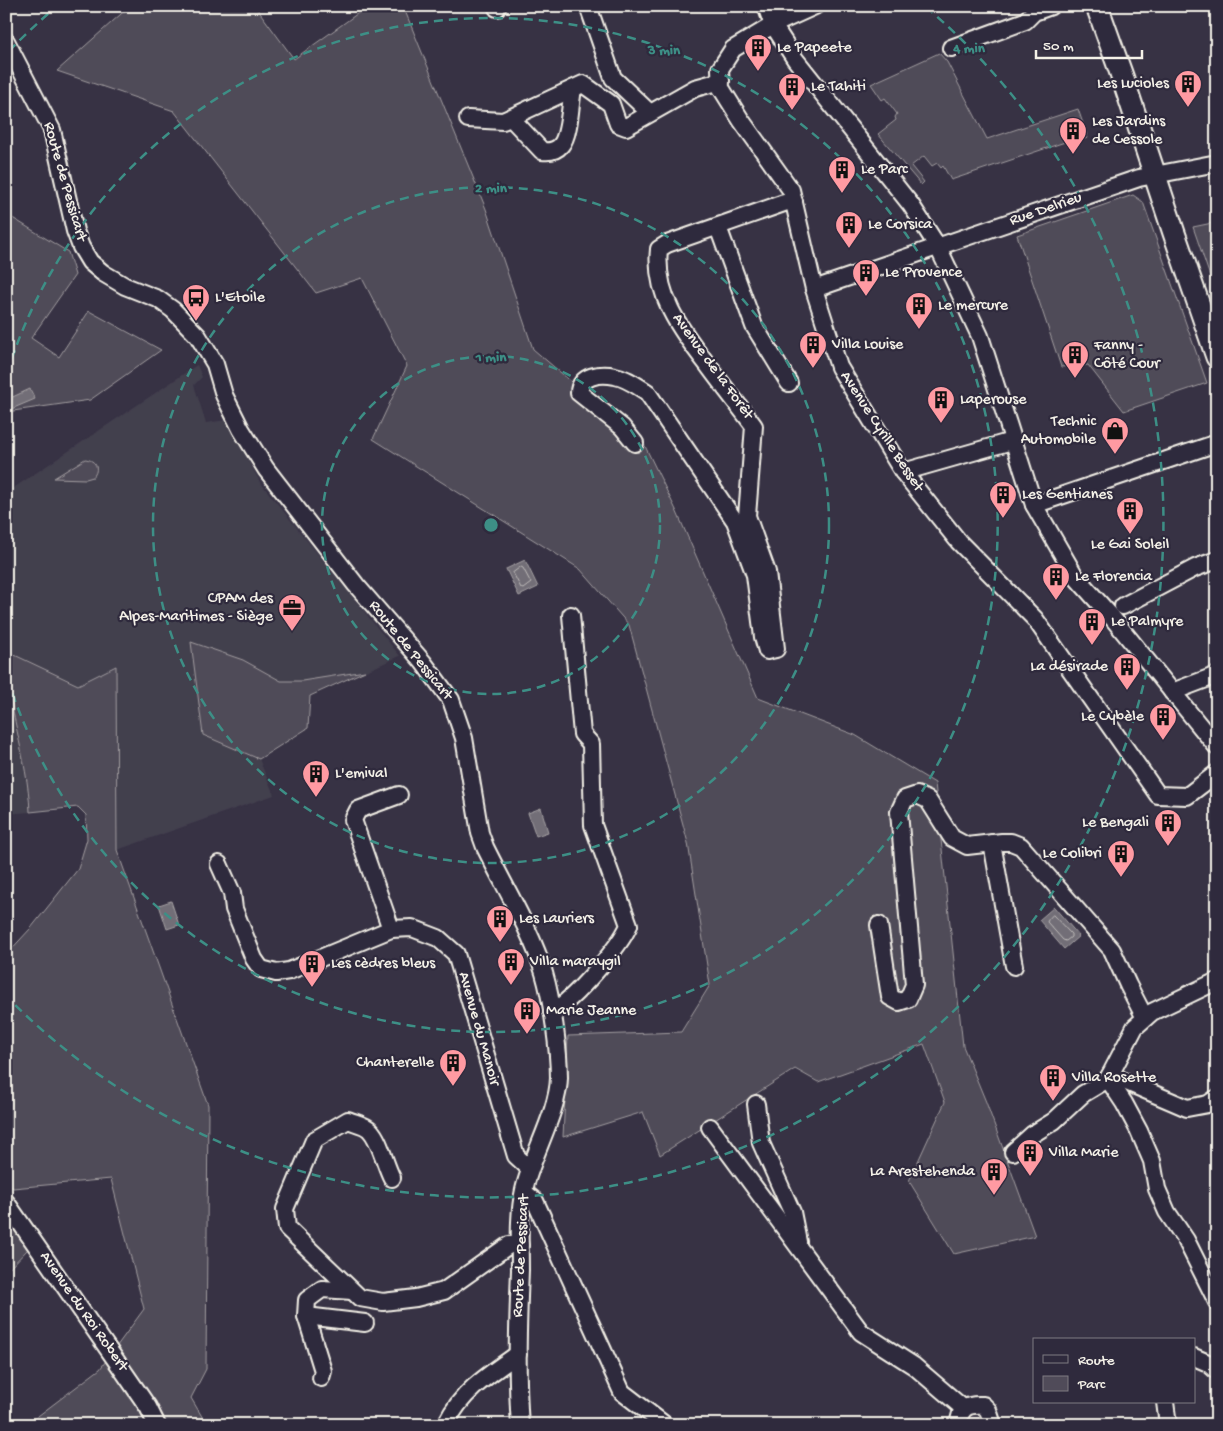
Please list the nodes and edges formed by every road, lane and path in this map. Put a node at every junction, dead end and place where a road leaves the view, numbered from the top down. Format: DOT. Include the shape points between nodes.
graph roads {
  1 [pos="588,6"];
  2 [pos="766,6"];
  3 [pos="815,6"];
  4 [pos="1051,6"];
  5 [pos="1097,6"];
  6 [pos="773,25"];
  7 [pos="6,41"];
  8 [pos="951,48"];
  9 [pos="720,81"];
  10 [pos="572,89"];
  11 [pos="650,113"];
  12 [pos="511,118"];
  13 [pos="468,119"];
  14 [pos="1217,163"];
  15 [pos="1155,174"];
  16 [pos="794,201"];
  17 [pos="718,226"];
  18 [pos="938,247"];
  19 [pos="814,289"];
  20 [pos="1217,357"];
  21 [pos="790,383"];
  22 [pos="1012,441"];
  23 [pos="1217,443"];
  24 [pos="635,444"];
  25 [pos="903,472"];
  26 [pos="1034,504"];
  27 [pos="1217,560"];
  28 [pos="1123,606"];
  29 [pos="571,615"];
  30 [pos="1217,675"];
  31 [pos="1172,692"];
  32 [pos="1217,747"];
  33 [pos="1217,773"];
  34 [pos="399,795"];
  35 [pos="992,843"];
  36 [pos="219,864"];
  37 [pos="879,925"];
  38 [pos="390,929"];
  39 [pos="1014,966"];
  40 [pos="1217,980"];
  41 [pos="552,1012"];
  42 [pos="1145,1018"];
  43 [pos="1109,1078"];
  44 [pos="1217,1098"];
  45 [pos="756,1104"];
  46 [pos="710,1127"];
  47 [pos="1013,1152"];
  48 [pos="530,1169"];
  49 [pos="392,1178"];
  50 [pos="524,1192"];
  51 [pos="6,1202"];
  52 [pos="520,1245"];
  53 [pos="800,1249"];
  54 [pos="352,1291"];
  55 [pos="1217,1302"];
  56 [pos="306,1316"];
  57 [pos="365,1323"];
  58 [pos="518,1354"];
  59 [pos="1196,1358"];
  60 [pos="1217,1371"];
  61 [pos="321,1378"];
  62 [pos="1166,1404"];
  63 [pos="963,1408"];
  64 [pos="157,1425"];
  65 [pos="448,1425"];
  66 [pos="520,1425"];
  67 [pos="664,1425"];
  68 [pos="959,1425"];
  69 [pos="993,1425"];
  70 [pos="1168,1425"];
  1 -- 11 [label="street" via="613,78"];
  2 -- 6 [label="street"];
  3 -- 6 [label="street"];
  4 -- 8 [label="street" via="1034,12 1025,21"];
  5 -- 15 [label="main road"];
  6 -- 9 [label="street" via="733,49 720,69"];
  6 -- 18 [label="street" via="795,59 910,205"];
  7 -- 41 [label="street, Route de Pessicart" via="52,130 75,231 90,262 112,280 158,299 198,336 215,364 224,395 241,429 266,469 451,700 464,738 484,847 525,927 544,973"];
  9 -- 11 [label="street" via="696,88"];
  9 -- 16 [label="street, Avenue Cyrille Besset" via="741,120 791,190"];
  10 -- 11 [label="street" via="583,84 610,104 618,124 626,126"];
  10 -- 12 [label="street"];
  10 -- 12 [label="street" via="566,132 560,146 551,152 542,151"];
  12 -- 13 [label="street" via="503,121"];
  14 -- 15 [label="street, Rue Delrieu"];
  15 -- 18 [label="street, Rue Delrieu"];
  15 -- 20 [label="main road"];
  16 -- 17 [label="street, Avenue de la Forêt"];
  16 -- 19 [label="street, Avenue Cyrille Besset"];
  17 -- 21 [label="street" via="754,326"];
  17 -- 24 [label="street, Avenue de la Forêt" via="659,249 657,266 660,282 680,329 754,426 747,516 767,572 776,649 767,650 755,575 735,521 647,392 615,376 594,375 585,380 579,387 579,393 622,426"];
  18 -- 19 [label="street, Rue Delrieu"];
  18 -- 22 [label="street" via="980,336"];
  19 -- 25 [label="street, Avenue Cyrille Besset" via="838,367"];
  22 -- 25 [label="street"];
  22 -- 26 [label="street"];
  23 -- 26 [label="street"];
  25 -- 33 [label="street, Avenue Cyrille Besset" via="959,542 1035,619 1158,795 1187,796"];
  26 -- 31 [label="street" via="1075,576"];
  27 -- 28 [label="street" via="1194,568"];
  29 -- 41 [label="street" via="582,734 591,744 593,825 629,925 624,937 575,994"];
  30 -- 31 [label="street"];
  31 -- 32 [label="street"];
  34 -- 38 [label="street" via="358,810 353,820"];
  35 -- 37 [label="street" via="967,846 952,838 928,800 917,795 905,799 899,812 914,985 908,999 899,1002 890,997"];
  35 -- 39 [label="street"];
  35 -- 42 [label="street" via="1011,842 1021,846 1100,935 1112,950"];
  36 -- 38 [label="street, Avenue du Manoir" via="254,960 261,969 276,973 289,971"];
  38 -- 48 [label="street, Avenue du Manoir" via="412,928 438,938 456,954 516,1156"];
  40 -- 42 [label="street"];
  41 -- 48 [label="street, Route de Pessicart" via="559,1078 557,1093"];
  42 -- 43 [label="street" via="1135,1027"];
  43 -- 44 [label="street" via="1187,1108 1208,1104"];
  43 -- 47 [label="street" via="1083,1094"];
  43 -- 55 [label="street" via="1139,1131 1152,1161 1157,1189 1168,1212"];
  45 -- 53 [label="street" via="761,1143 792,1212"];
  46 -- 53 [label="street"];
  48 -- 50 [label="street, Route de Pessicart"];
  49 -- 54 [label="street" via="370,1129 348,1120 314,1140 285,1209 287,1228"];
  50 -- 52 [label="street, Route de Pessicart"];
  50 -- 67 [label="street" via="535,1201 622,1392"];
  51 -- 64 [label="street, Avenue du Roi Robert" via="148,1407"];
  52 -- 54 [label="street" via="509,1245 444,1291 383,1302 360,1298"];
  52 -- 58 [label="street, Route de Pessicart"];
  53 -- 63 [label="street" via="861,1332 914,1366"];
  54 -- 56 [label="street" via="322,1289 307,1300"];
  56 -- 57 [label="street"];
  56 -- 61 [label="street" via="324,1371"];
  58 -- 65 [label="street" via="473,1387 455,1407"];
  58 -- 66 [label="street, Route de Pessicart"];
  59 -- 60 [label="street"];
  62 -- 70 [label="street"];
  63 -- 68 [label="street"];
  63 -- 69 [label="street" via="982,1405 988,1410"];
}
